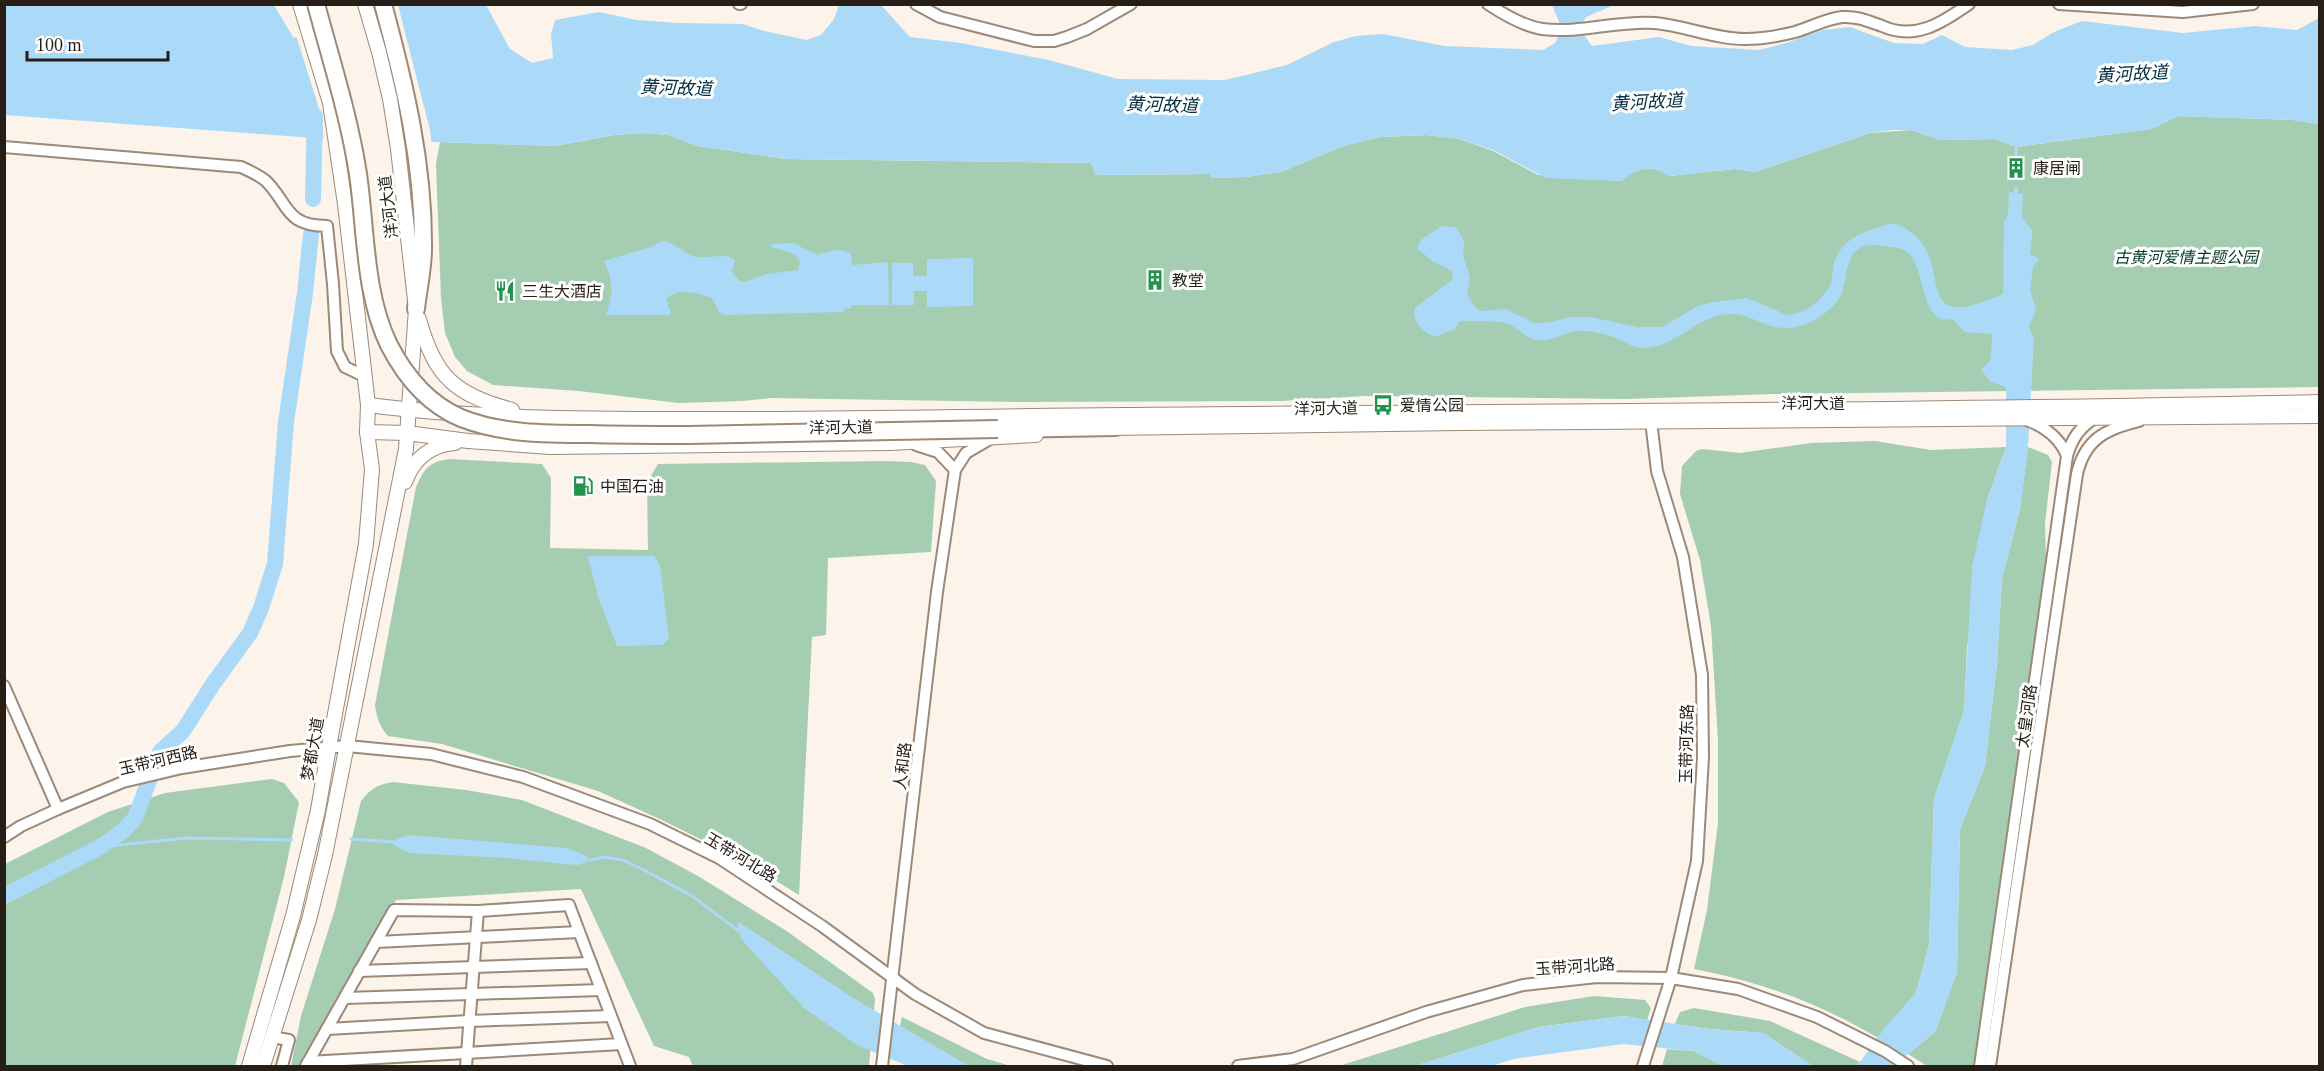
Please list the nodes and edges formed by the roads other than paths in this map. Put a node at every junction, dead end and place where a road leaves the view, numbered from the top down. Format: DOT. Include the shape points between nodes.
graph roads {
  1 [pos="300,4"];
  2 [pos="316,4"];
  3 [pos="365,4"];
  4 [pos="382,4"];
  5 [pos="916,4"];
  6 [pos="1131,4"];
  7 [pos="1488,4"];
  8 [pos="1969,4"];
  9 [pos="2059,4"];
  10 [pos="2253,4"];
  11 [pos="4,147"];
  12 [pos="416,309"];
  13 [pos="364,376"];
  14 [pos="2319,402"];
  15 [pos="368,405"];
  16 [pos="409,410"];
  17 [pos="2319,416"];
  18 [pos="537,417"];
  19 [pos="2085,417"];
  20 [pos="2156,417"];
  21 [pos="2021,418"];
  22 [pos="1651,421"];
  23 [pos="1116,427"];
  24 [pos="367,432"];
  25 [pos="407,433"];
  26 [pos="995,434"];
  27 [pos="468,441"];
  28 [pos="898,443"];
  29 [pos="406,448"];
  30 [pos="2067,456"];
  31 [pos="955,470"];
  32 [pos="2077,474"];
  33 [pos="394,509"];
  34 [pos="4,686"];
  35 [pos="347,746"];
  36 [pos="329,747"];
  37 [pos="58,809"];
  38 [pos="4,837"];
  39 [pos="478,911"];
  40 [pos="579,932"];
  41 [pos="476,938"];
  42 [pos="376,942"];
  43 [pos="591,963"];
  44 [pos="474,966"];
  45 [pos="359,972"];
  46 [pos="893,978"];
  47 [pos="1671,978"];
  48 [pos="601,990"];
  49 [pos="472,995"];
  50 [pos="345,998"];
  51 [pos="611,1016"];
  52 [pos="470,1021"];
  53 [pos="327,1029"];
  54 [pos="272,1037"];
  55 [pos="621,1044"];
  56 [pos="467,1053"];
  57 [pos="1645,1063"];
  58 [pos="307,1064"];
  59 [pos="883,1064"];
  60 [pos="249,1066"];
  61 [pos="263,1066"];
  62 [pos="282,1066"];
  63 [pos="466,1066"];
  64 [pos="630,1066"];
  65 [pos="1107,1066"];
  66 [pos="1238,1066"];
  67 [pos="1908,1066"];
  68 [pos="1980,1066"];
  69 [pos="1990,1066"];
  1 -- 13 [label="main road" via="330,103"];
  2 -- 26 [label="highway, bridge" via="348,117 378,316 402,368 442,408 503,429 568,434"];
  3 -- 12 [label="main road, 洋河大道" via="390,99"];
  4 -- 12 [label="highway" via="412,123 422,196 423,252"];
  5 -- 6 [label="street" via="940,17 1034,41 1054,41 1087,29"];
  7 -- 8 [label="street" via="1532,26 1555,29 1652,23 1746,39 1795,32 1829,19 1853,17 1916,32 1940,24"];
  9 -- 10 [label="street" via="2183,12"];
  11 -- 13 [label="street" via="242,167 252,172 266,181 290,215 327,226 337,351 345,367"];
  12 -- 16 [label="main road, 洋河大道"];
  12 -- 18 [label="main road" via="432,355 446,378 486,402"];
  13 -- 15 [label="main road"];
  14 -- 19 [label="main road, 洋河大道" via="2114,406"];
  15 -- 16 [label="main road, 洋河大道"];
  15 -- 24 [label="main road"];
  16 -- 18 [label="main road, 洋河大道"];
  16 -- 25 [label="main road, 洋河大道"];
  17 -- 20 [label="main road, 洋河大道"];
  18 -- 19 [label="main road, 洋河大道"];
  19 -- 20 [label="main road, 洋河大道"];
  19 -- 21 [label="main road, 洋河大道"];
  19 -- 30 [label="street, 太皇河路"];
  19 -- 32 [label="street"];
  20 -- 32 [label="street, 太皇河路" via="2119,426 2098,437 2083,454"];
  21 -- 22 [label="main road, 洋河大道"];
  21 -- 30 [label="street" via="2047,429"];
  22 -- 23 [label="main road, 洋河大道"];
  22 -- 47 [label="street, 玉带河东路" via="1658,471 1683,557 1702,675 1703,757 1697,861"];
  23 -- 26 [label="highway"];
  24 -- 25 [label="main road, 洋河大道"];
  24 -- 36 [label="main road, 梦都大道" via="372,469 366,544"];
  25 -- 27 [label="main road, 洋河大道"];
  25 -- 29 [label="main road, 洋河大道"];
  26 -- 28 [label="main road, 洋河大道"];
  26 -- 31 [label="street" via="966,453"];
  27 -- 28 [label="main road, 洋河大道" via="550,447"];
  27 -- 33 [label="main road" via="436,447 417,460"];
  28 -- 31 [label="street" via="934,450"];
  29 -- 33 [label="main road, 梦都大道"];
  30 -- 68 [label="street, 太皇河路"];
  31 -- 46 [label="street, 人和路" via="937,592"];
  32 -- 69 [label="street, 太皇河路"];
  33 -- 35 [label="main road, 梦都大道"];
  34 -- 37 [label="street"];
  35 -- 36 [label="street, 玉带河北路"];
  35 -- 46 [label="street, 玉带河北路" via="431,754 523,777 650,824 719,858"];
  35 -- 54 [label="main road, 梦都大道" via="309,920"];
  36 -- 37 [label="street, 玉带河西路" via="182,768 123,783"];
  36 -- 60 [label="main road, 梦都大道" via="293,916"];
  37 -- 38 [label="street, 玉带河西路"];
  39 -- 40 [label="street" via="569,905"];
  39 -- 41 [label="street"];
  39 -- 42 [label="street" via="394,910"];
  40 -- 41 [label="street"];
  40 -- 43 [label="street"];
  41 -- 42 [label="street"];
  41 -- 44 [label="street"];
  42 -- 45 [label="street"];
  43 -- 44 [label="street"];
  43 -- 48 [label="street"];
  44 -- 45 [label="street"];
  44 -- 49 [label="street"];
  45 -- 50 [label="street"];
  46 -- 59 [label="street, 人和路"];
  46 -- 65 [label="street, 玉带河北路" via="984,1033"];
  47 -- 57 [label="street, 玉带河东路"];
  47 -- 66 [label="street, 玉带河北路" via="1597,978 1523,985 1426,1012 1293,1059"];
  47 -- 67 [label="street, 玉带河北路" via="1738,989 1817,1017"];
  48 -- 49 [label="street"];
  48 -- 51 [label="street"];
  49 -- 50 [label="street"];
  49 -- 52 [label="street"];
  50 -- 53 [label="street"];
  51 -- 52 [label="street"];
  51 -- 55 [label="street"];
  52 -- 53 [label="street"];
  52 -- 56 [label="street"];
  53 -- 58 [label="street"];
  54 -- 61 [label="main road, 梦都大道"];
  54 -- 62 [label="street" via="289,1040"];
  55 -- 56 [label="street"];
  55 -- 64 [label="street"];
  56 -- 58 [label="street"];
  56 -- 63 [label="street"];
}
